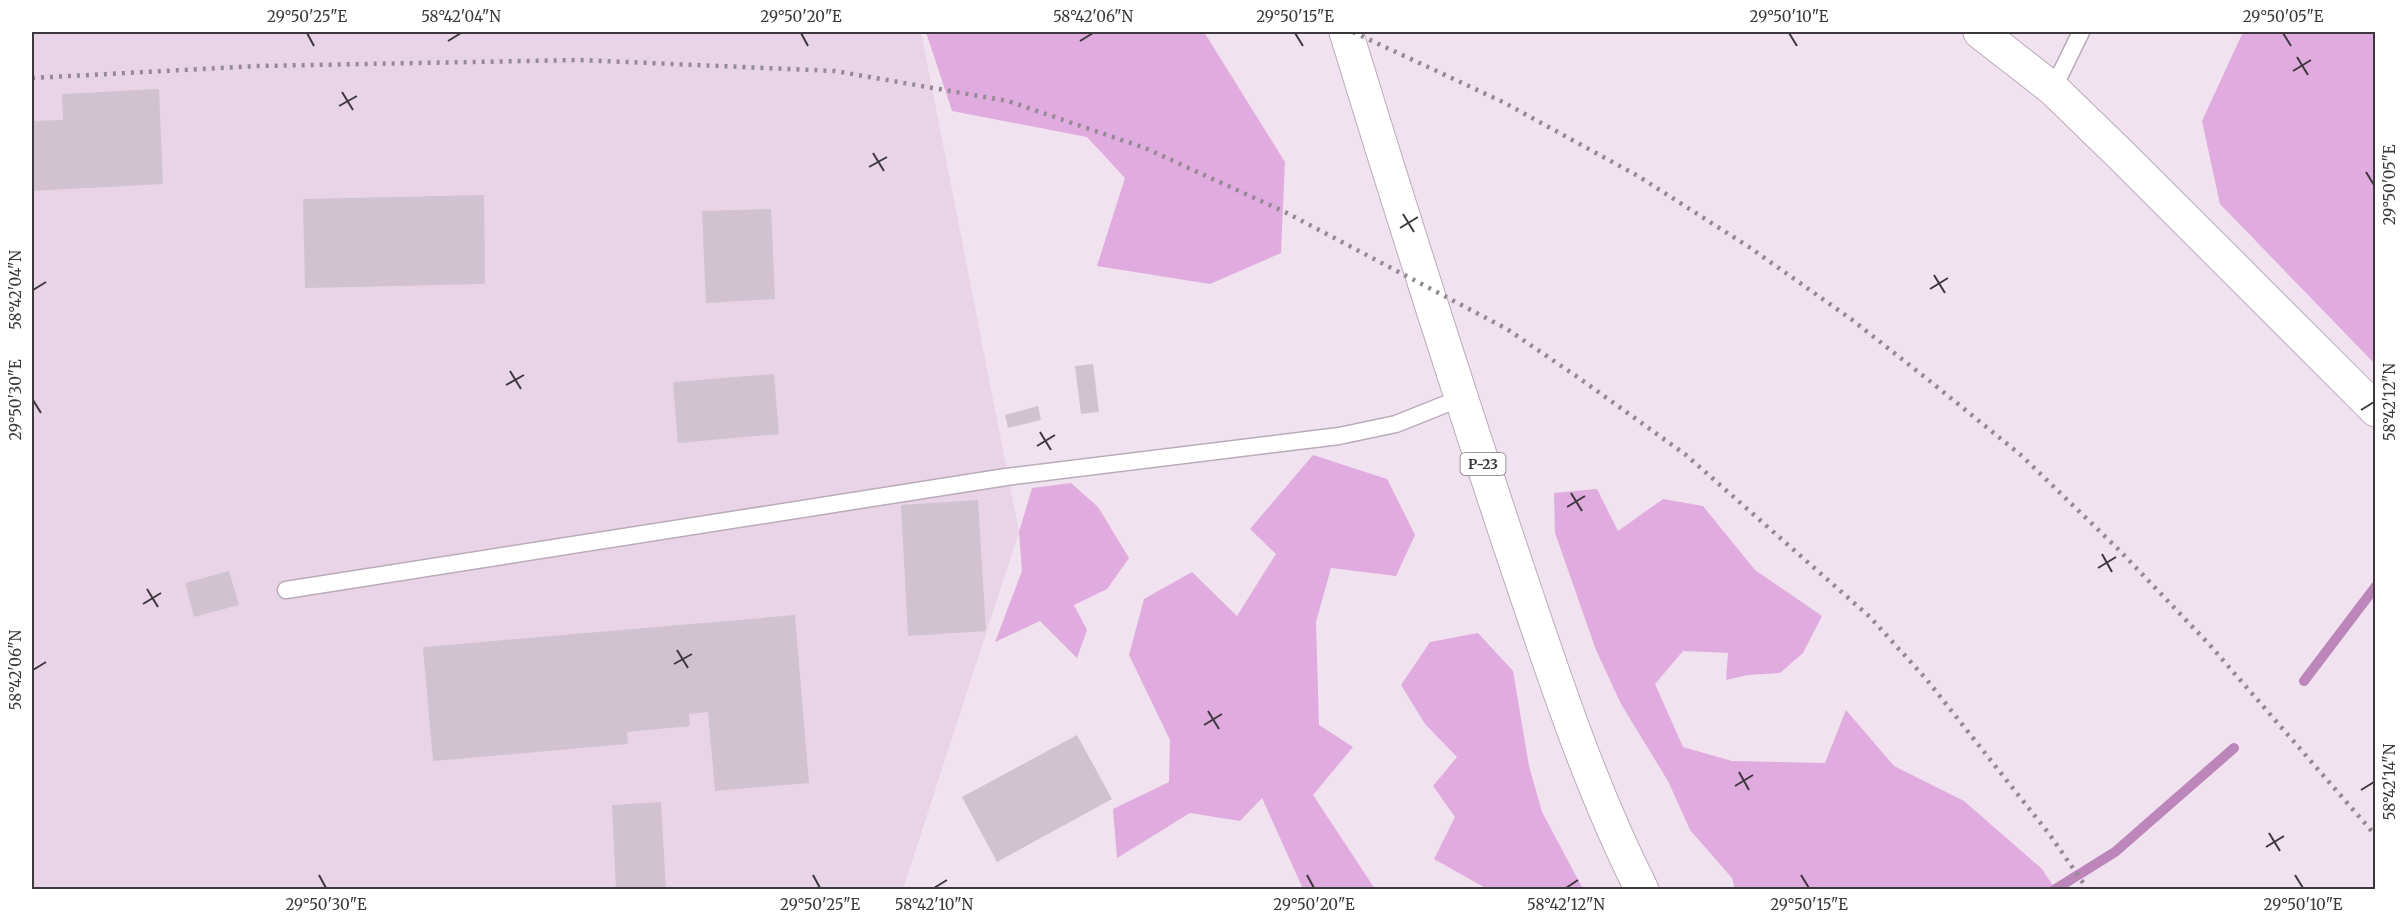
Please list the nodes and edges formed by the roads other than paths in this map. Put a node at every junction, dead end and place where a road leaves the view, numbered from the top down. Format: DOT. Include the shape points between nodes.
graph roads {
  1 [pos="1346,32"];
  2 [pos="1980,32"];
  3 [pos="2081,32"];
  4 [pos="2053,89"];
  5 [pos="1461,398"];
  6 [pos="2376,410"];
  7 [pos="286,590"];
  8 [pos="1642,890"];
  1 -- 5 [label="main road, Р-23"];
  2 -- 4 [label="main road"];
  3 -- 4 [label="lane"];
  4 -- 6 [label="main road"];
  5 -- 7 [label="lane" via="1396,424 1339,436 1006,477"];
  5 -- 8 [label="main road, Р-23" via="1574,729"];
}
